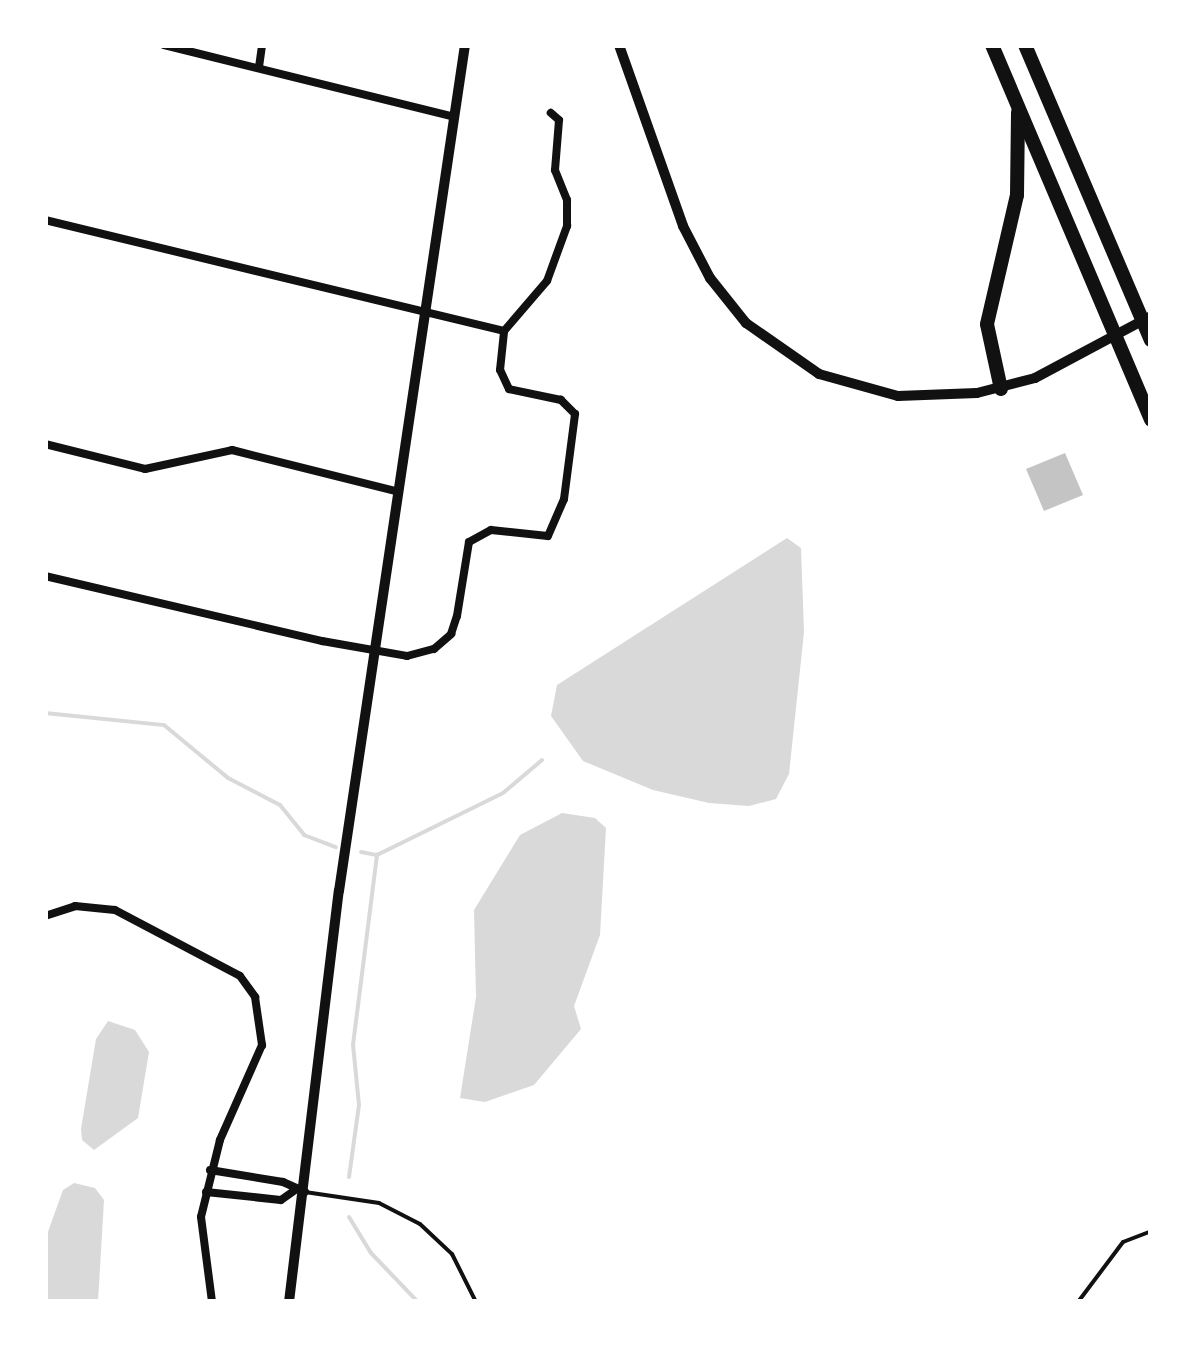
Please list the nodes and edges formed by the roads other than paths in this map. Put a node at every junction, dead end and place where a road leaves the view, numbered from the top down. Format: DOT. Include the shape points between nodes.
graph roads {
  1 [pos="164,45"];
  2 [pos="262,45"];
  3 [pos="464,45"];
  4 [pos="619,45"];
  5 [pos="992,45"];
  6 [pos="1025,45"];
  7 [pos="259,67"];
  8 [pos="1018,106"];
  9 [pos="551,113"];
  10 [pos="452,116"];
  11 [pos="45,220"];
  12 [pos="422,314"];
  13 [pos="1147,318"];
  14 [pos="504,331"];
  15 [pos="1115,335"];
  16 [pos="1151,340"];
  17 [pos="1002,389"];
  18 [pos="1151,420"];
  19 [pos="45,444"];
  20 [pos="395,490"];
  21 [pos="45,576"];
  22 [pos="374,649"];
  23 [pos="45,916"];
  24 [pos="210,1170"];
  25 [pos="206,1192"];
  26 [pos="300,1192"];
  27 [pos="1151,1231"];
  28 [pos="212,1302"];
  29 [pos="289,1302"];
  30 [pos="476,1302"];
  31 [pos="1078,1302"];
  1 -- 7 [label="street"];
  2 -- 7 [label="street"];
  3 -- 10 [label="street"];
  4 -- 17 [label="street" via="683,226 710,278 746,324 819,374 872,390 952,397"];
  5 -- 8 [label="highway"];
  6 -- 13 [label="highway"];
  7 -- 10 [label="street"];
  8 -- 15 [label="highway"];
  8 -- 17 [label="highway" via="1016,195 987,324"];
  9 -- 14 [label="street" via="559,120 555,170 567,200 567,226 547,281"];
  10 -- 12 [label="street"];
  11 -- 12 [label="street"];
  12 -- 14 [label="street"];
  12 -- 20 [label="street"];
  13 -- 15 [label="street"];
  13 -- 16 [label="highway"];
  14 -- 22 [label="street" via="500,370 510,388 561,400 575,414 559,521 540,539 491,530 469,542 457,616 442,644 407,656"];
  15 -- 17 [label="street"];
  15 -- 18 [label="highway"];
  19 -- 20 [label="street" via="145,469 232,450"];
  20 -- 22 [label="street"];
  21 -- 22 [label="street"];
  22 -- 26 [label="street"];
  23 -- 24 [label="street" via="75,906 116,910 231,970 256,997 262,1045"];
  24 -- 25 [label="street"];
  24 -- 26 [label="street" via="283,1182"];
  25 -- 26 [label="street" via="281,1200"];
  25 -- 28 [label="street" via="199,1239"];
  26 -- 29 [label="street"];
  26 -- 30 [label="lane" via="378,1203 420,1224 452,1254"];
  27 -- 31 [label="lane" via="1123,1242"];
}
